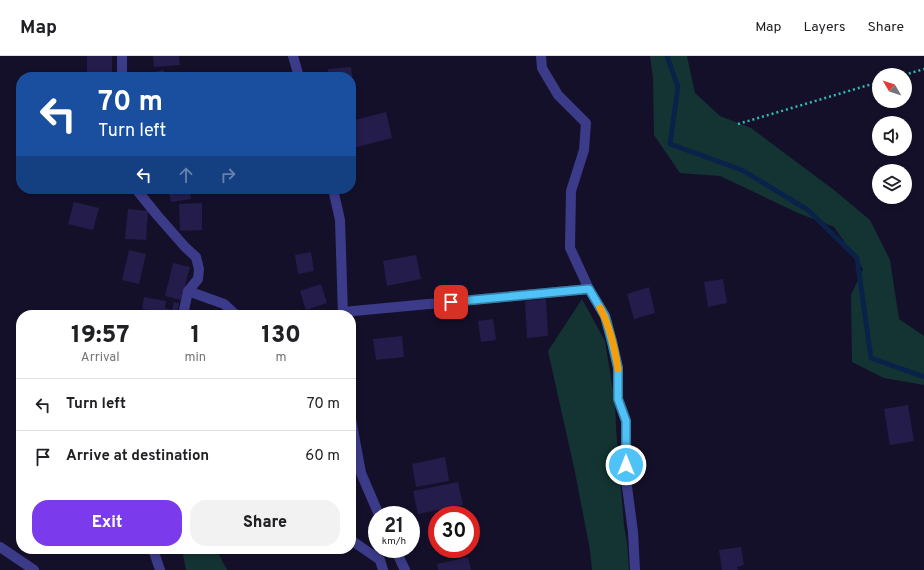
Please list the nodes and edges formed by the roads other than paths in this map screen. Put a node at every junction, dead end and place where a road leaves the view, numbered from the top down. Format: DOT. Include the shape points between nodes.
graph roads {
  1 [pos="122,56"];
  2 [pos="293,56"];
  3 [pos="541,56"];
  4 [pos="122,72"];
  5 [pos="298,72"];
  6 [pos="140,194"];
  7 [pos="334,194"];
  8 [pos="589,289"];
  9 [pos="188,291"];
  10 [pos="184,310"];
  11 [pos="231,310"];
  12 [pos="343,310"];
  13 [pos="356,313"];
  14 [pos="356,446"];
  15 [pos="375,506"];
  16 [pos="356,543"];
  17 [pos="0,547"];
  18 [pos="155,554"];
  19 [pos="399,558"];
  20 [pos="34,570"];
  21 [pos="160,570"];
  22 [pos="383,570"];
  23 [pos="405,570"];
  24 [pos="635,570"];
  1 -- 4 [label="street"];
  2 -- 5 [label="street"];
  3 -- 8 [label="street" via="542,68 558,95 586,123 584,150 570,191 570,248"];
  6 -- 9 [label="street" via="196,257 198,279"];
  7 -- 12 [label="street" via="340,220"];
  8 -- 13 [label="street"];
  8 -- 24 [label="street" via="605,316 618,368 618,399 626,421 626,479"];
  9 -- 10 [label="street"];
  9 -- 11 [label="street" via="224,304"];
  14 -- 15 [label="street" via="361,473"];
  16 -- 22 [label="street" via="380,560"];
  17 -- 20 [label="street"];
  18 -- 21 [label="street"];
  19 -- 23 [label="street"];
}
